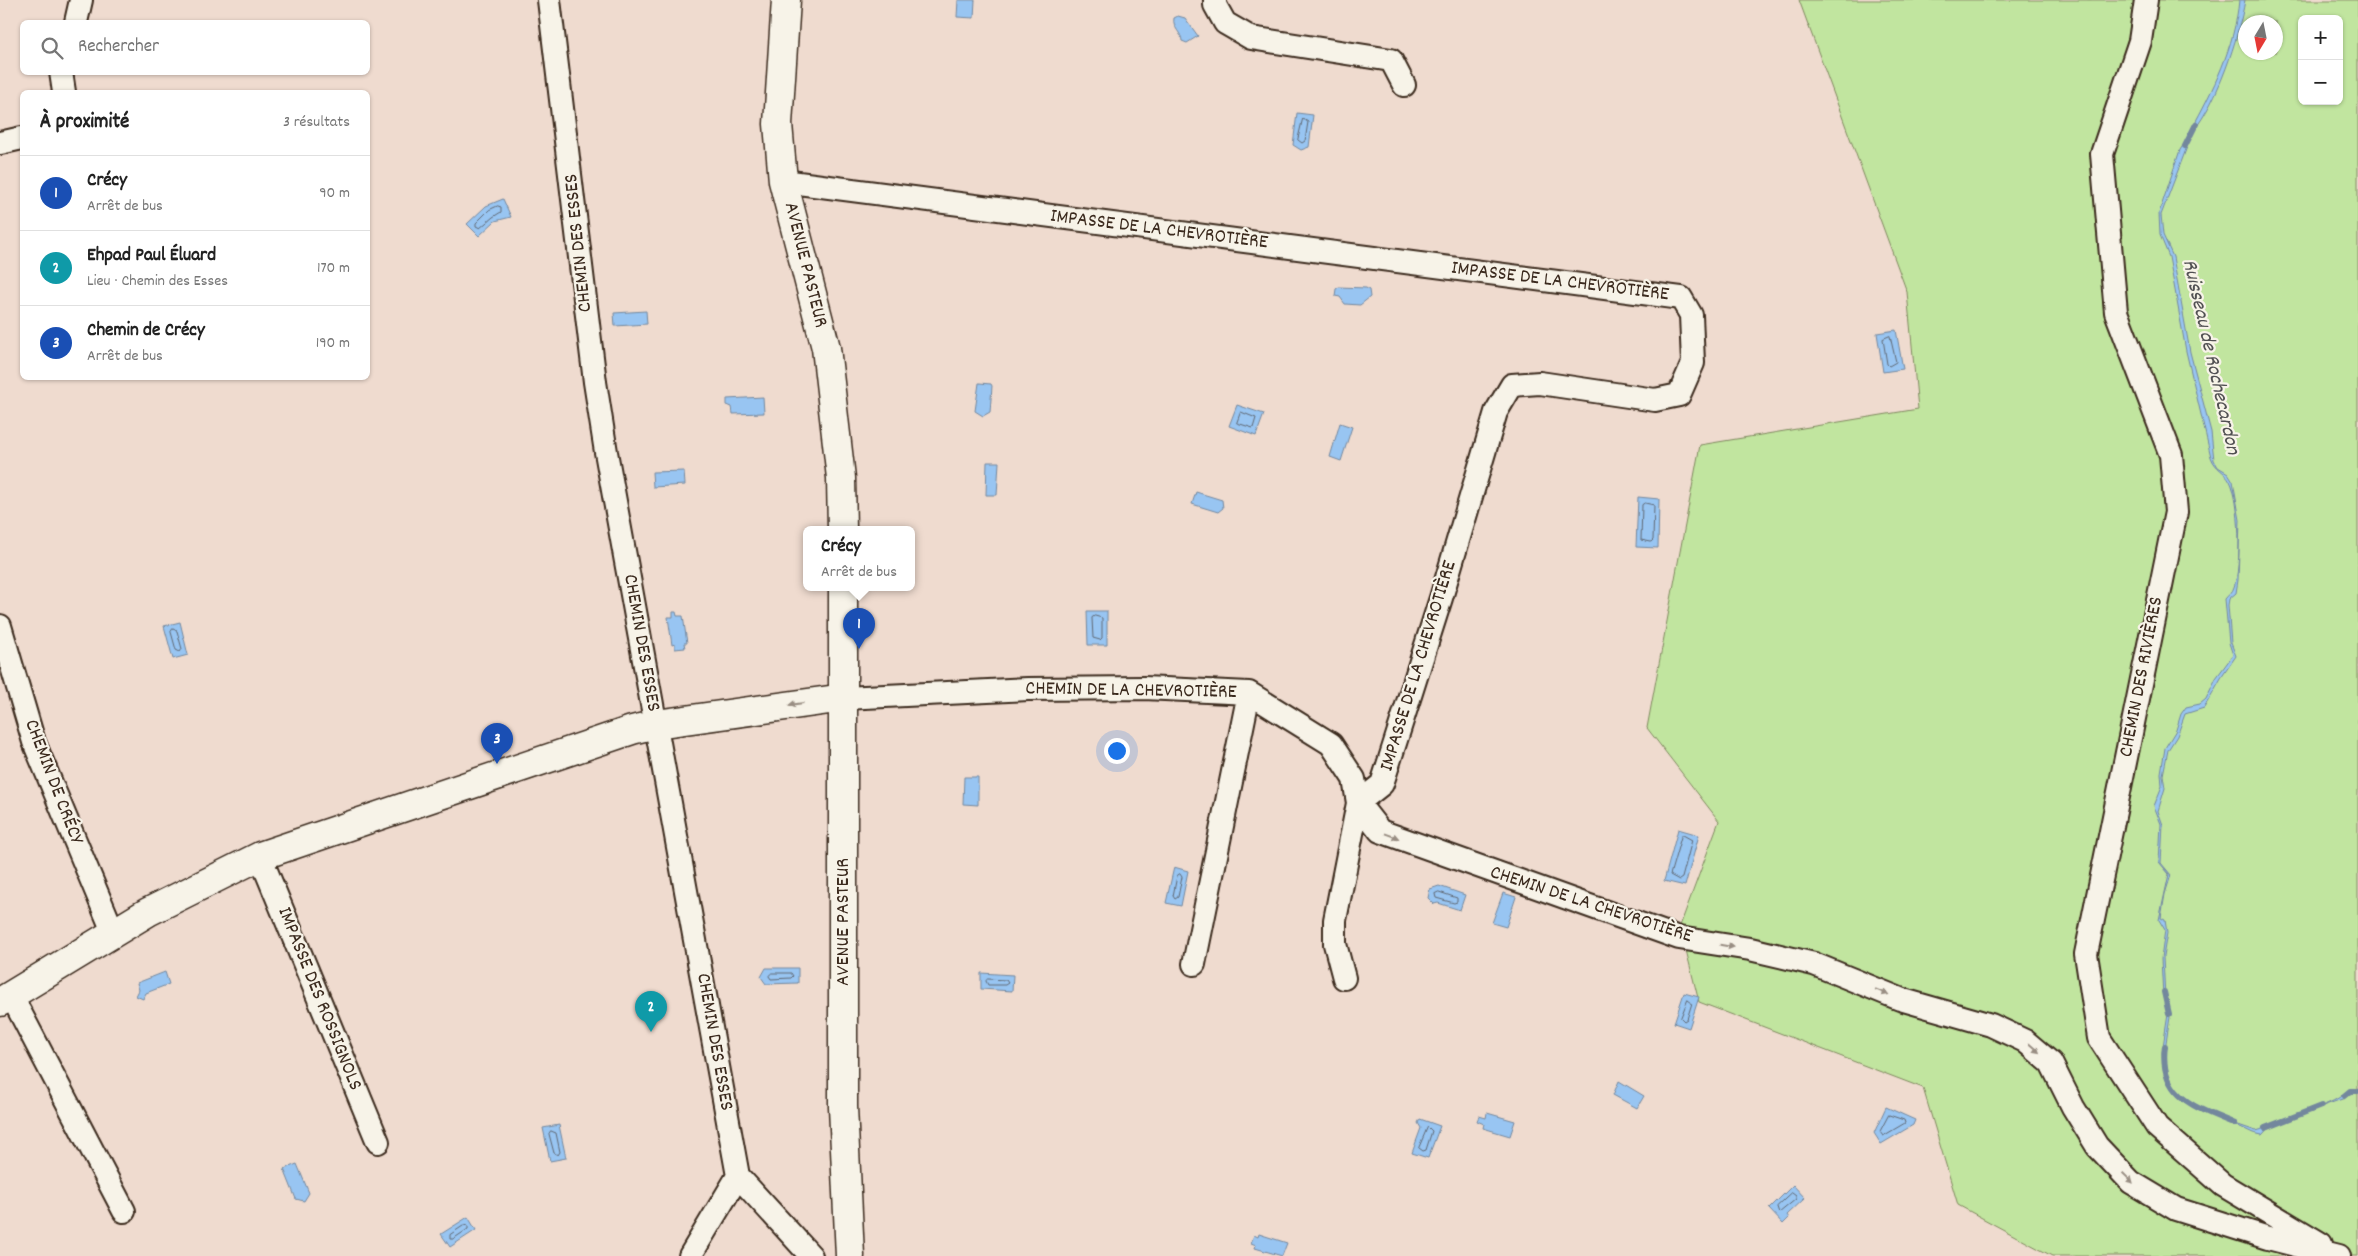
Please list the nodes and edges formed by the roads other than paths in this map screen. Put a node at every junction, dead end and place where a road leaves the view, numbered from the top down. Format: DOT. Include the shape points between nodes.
graph roads {
  1 [pos="81,0"];
  2 [pos="549,0"];
  3 [pos="786,0"];
  4 [pos="1214,0"];
  5 [pos="2146,0"];
  6 [pos="76,20"];
  7 [pos="61,75"];
  8 [pos="1404,85"];
  9 [pos="64,90"];
  10 [pos="20,138"];
  11 [pos="0,143"];
  12 [pos="783,181"];
  13 [pos="842,526"];
  14 [pos="843,591"];
  15 [pos="0,626"];
  16 [pos="1248,693"];
  17 [pos="844,698"];
  18 [pos="656,724"];
  19 [pos="1358,803"];
  20 [pos="260,856"];
  21 [pos="114,934"];
  22 [pos="1194,964"];
  23 [pos="1344,978"];
  24 [pos="6,998"];
  25 [pos="378,1142"];
  26 [pos="738,1176"];
  27 [pos="124,1211"];
  28 [pos="690,1256"];
  29 [pos="811,1256"];
  30 [pos="850,1256"];
  31 [pos="2340,1256"];
  1 -- 6 [label="street"];
  2 -- 18 [label="street, CHEMIN DES ESSES" via="595,382"];
  3 -- 12 [label="main road, AVENUE PASTEUR" via="778,124"];
  4 -- 8 [label="street" via="1225,23 1251,38 1391,60"];
  5 -- 31 [label="street, CHEMIN DES RIVIÈRES" via="2140,42 2102,154 2116,312 2171,455 2176,512 2086,954 2100,1038 2157,1127 2223,1185"];
  7 -- 9 [label="street"];
  10 -- 11 [label="street"];
  12 -- 13 [label="main road, AVENUE PASTEUR" via="826,348 841,478"];
  12 -- 19 [label="street, IMPASSE DE LA CHEVROTIÈRE" via="1681,298 1692,316 1693,363 1679,395 1656,400 1540,382 1512,385 1496,412 1382,784"];
  14 -- 17 [label="main road, AVENUE PASTEUR"];
  15 -- 21 [label="street, CHEMIN DE CRÉCY" via="34,742"];
  16 -- 17 [label="street, CHEMIN DE LA CHEVROTIÈRE" via="1144,688 1028,689"];
  16 -- 19 [label="street, CHEMIN DE LA CHEVROTIÈRE" via="1331,744 1354,780"];
  16 -- 22 [label="street"];
  17 -- 18 [label="main road, one-way"];
  17 -- 30 [label="main road, AVENUE PASTEUR" via="844,1107"];
  18 -- 20 [label="main road"];
  18 -- 26 [label="street, CHEMIN DES ESSES"];
  19 -- 23 [label="street" via="1335,920 1335,944"];
  19 -- 31 [label="street, CHEMIN DE LA CHEVROTIÈRE, one-way" via="1380,831 1587,906 1679,938 1750,949 1814,964 1900,999 1991,1025 2025,1041 2051,1063 2073,1107 2098,1146 2131,1182 2176,1209 2268,1238"];
  20 -- 21 [label="main road" via="148,912"];
  20 -- 25 [label="street, IMPASSE DES ROSSIGNOLS"];
  21 -- 24 [label="main road"];
  24 -- 27 [label="street"];
  26 -- 28 [label="street"];
  26 -- 29 [label="street"];
}
